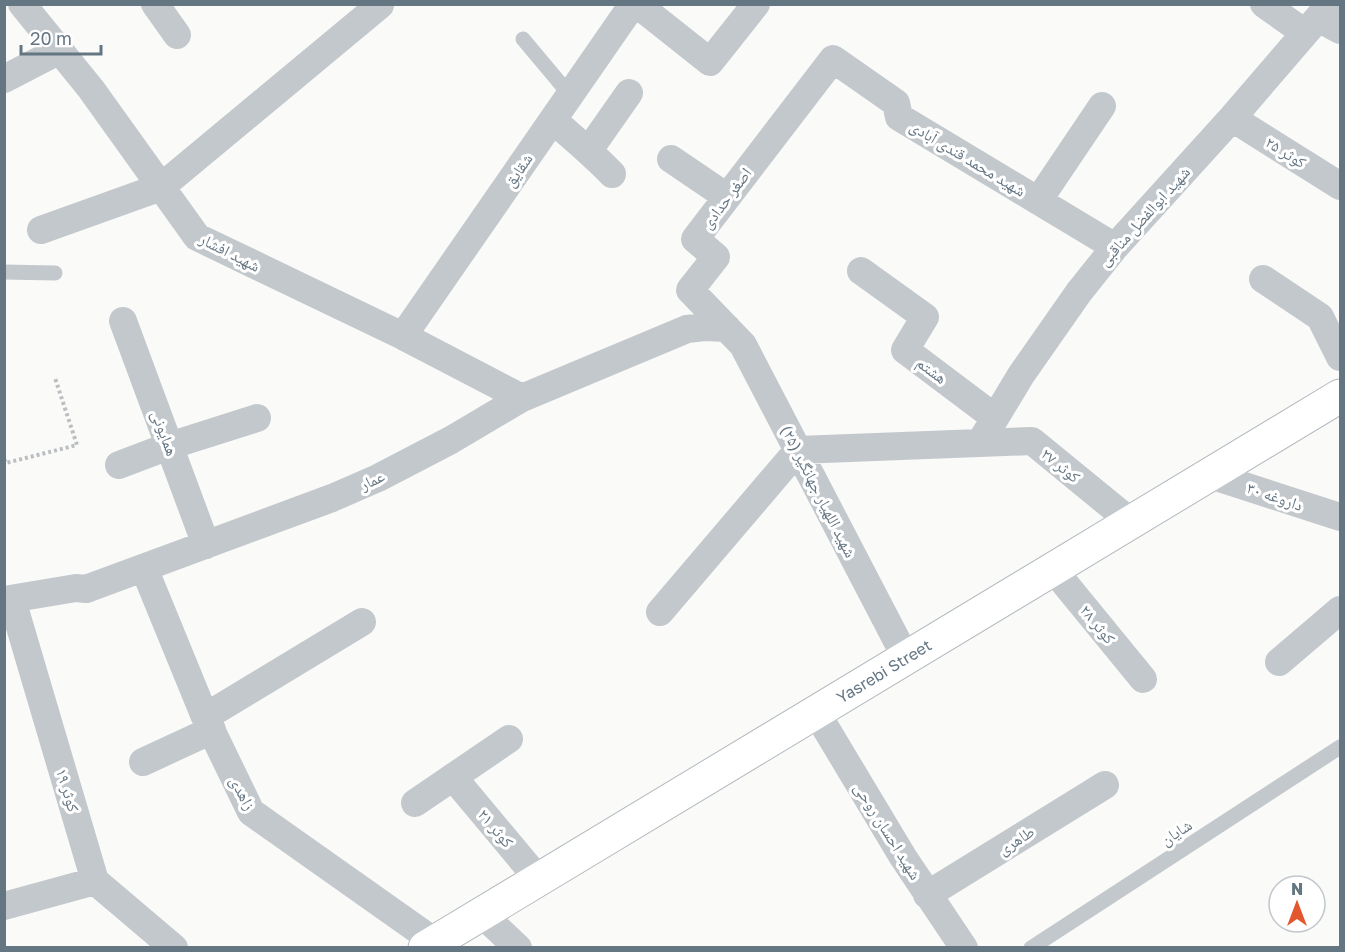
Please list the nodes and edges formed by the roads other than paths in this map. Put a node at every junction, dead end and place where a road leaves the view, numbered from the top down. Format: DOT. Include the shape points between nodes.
graph roads {
  1 [pos="22,4"];
  2 [pos="155,4"];
  3 [pos="380,4"];
  4 [pos="635,4"];
  5 [pos="756,4"];
  6 [pos="1264,4"];
  7 [pos="1324,21"];
  8 [pos="177,35"];
  9 [pos="523,39"];
  10 [pos="60,50"];
  11 [pos="833,59"];
  12 [pos="4,79"];
  13 [pos="629,93"];
  14 [pos="570,95"];
  15 [pos="1102,106"];
  16 [pos="1232,118"];
  17 [pos="553,120"];
  18 [pos="589,150"];
  19 [pos="671,159"];
  20 [pos="612,174"];
  21 [pos="1341,186"];
  22 [pos="161,188"];
  23 [pos="727,197"];
  24 [pos="1038,201"];
  25 [pos="41,230"];
  26 [pos="1115,246"];
  27 [pos="4,272"];
  28 [pos="861,272"];
  29 [pos="54,273"];
  30 [pos="1263,279"];
  31 [pos="123,321"];
  32 [pos="727,328"];
  33 [pos="403,336"];
  34 [pos="1341,357"];
  35 [pos="1341,396"];
  36 [pos="522,398"];
  37 [pos="994,417"];
  38 [pos="257,418"];
  39 [pos="980,442"];
  40 [pos="169,446"];
  41 [pos="798,450"];
  42 [pos="119,465"];
  43 [pos="1209,475"];
  44 [pos="1341,517"];
  45 [pos="1131,522"];
  46 [pos="206,545"];
  47 [pos="144,568"];
  48 [pos="1053,569"];
  49 [pos="8,600"];
  50 [pos="1341,610"];
  51 [pos="660,612"];
  52 [pos="362,622"];
  53 [pos="906,658"];
  54 [pos="1279,662"];
  55 [pos="1143,679"];
  56 [pos="816,712"];
  57 [pos="208,724"];
  58 [pos="509,739"];
  59 [pos="1341,747"];
  60 [pos="143,762"];
  61 [pos="453,777"];
  62 [pos="1105,785"];
  63 [pos="415,803"];
  64 [pos="538,880"];
  65 [pos="95,881"];
  66 [pos="927,895"];
  67 [pos="4,906"];
  68 [pos="482,914"];
  69 [pos="430,945"];
  70 [pos="174,948"];
  71 [pos="518,948"];
  72 [pos="964,948"];
  73 [pos="1031,948"];
  1 -- 10 [label="street, شهید افشار"];
  2 -- 8 [label="street"];
  3 -- 22 [label="street"];
  4 -- 5 [label="street" via="710,62"];
  4 -- 14 [label="street, شقایق"];
  6 -- 7 [label="street"];
  7 -- 16 [label="street, شهید ابوالفضل مناقبی"];
  9 -- 14 [label="lane"];
  10 -- 12 [label="street"];
  10 -- 22 [label="street, شهید افشار"];
  11 -- 23 [label="street, اصغر حدادی"];
  11 -- 24 [label="street, شهید محمد قندی آبادی" via="896,103 899,117"];
  13 -- 18 [label="street"];
  14 -- 17 [label="street, شقایق"];
  15 -- 24 [label="street"];
  16 -- 21 [label="street, کوثر ۲۵"];
  16 -- 26 [label="street, شهید ابوالفضل مناقبی"];
  17 -- 18 [label="street"];
  17 -- 33 [label="street, شقایق"];
  18 -- 20 [label="street"];
  19 -- 23 [label="street"];
  22 -- 25 [label="street"];
  22 -- 33 [label="street, شهید افشار" via="197,237"];
  23 -- 32 [label="street, اصغر حدادی" via="695,239 716,257 690,290"];
  24 -- 26 [label="street, شهید محمد قندی آبادی"];
  26 -- 37 [label="street, شهید ابوالفضل مناقبی" via="1058,320"];
  27 -- 29 [label="lane"];
  28 -- 37 [label="street, هشتم" via="924,317 905,350"];
  30 -- 34 [label="street" via="1320,317"];
  31 -- 40 [label="street, همایونی"];
  32 -- 36 [label="street, عمار" via="687,329"];
  32 -- 41 [label="street, شهید اللهیار جهانگیر (۲۵)" via="743,345"];
  33 -- 36 [label="street, شهید افشار"];
  35 -- 43 [label="main road, Yasrebi Street"];
  36 -- 46 [label="street, عمار" via="378,477"];
  37 -- 39 [label="street, شهید ابوالفضل مناقبی"];
  38 -- 40 [label="street"];
  39 -- 41 [label="street, کوثر ۲۷"];
  39 -- 45 [label="street, کوثر ۲۷" via="1032,441"];
  40 -- 42 [label="street"];
  40 -- 46 [label="street, همایونی"];
  41 -- 51 [label="street"];
  41 -- 53 [label="street, شهید اللهیار جهانگیر (۲۵)"];
  43 -- 44 [label="street, داروغه ۳۰"];
  43 -- 45 [label="main road, Yasrebi Street"];
  45 -- 48 [label="main road, Yasrebi Street"];
  46 -- 47 [label="street, عمار"];
  47 -- 49 [label="street, عمار" via="86,589"];
  47 -- 57 [label="street, زاهدی"];
  48 -- 53 [label="main road, Yasrebi Street"];
  48 -- 55 [label="street, کوثر ۲۸"];
  49 -- 65 [label="street, کوثر ۱۹"];
  50 -- 54 [label="street"];
  52 -- 57 [label="street"];
  53 -- 56 [label="main road, Yasrebi Street"];
  56 -- 64 [label="main road, Yasrebi Street"];
  56 -- 66 [label="street, شهید احسان روحی"];
  57 -- 60 [label="street"];
  57 -- 69 [label="street, زاهدی" via="251,812"];
  58 -- 61 [label="street"];
  59 -- 73 [label="lane, شایان"];
  61 -- 63 [label="street"];
  61 -- 64 [label="street, کوثر ۲۱"];
  62 -- 66 [label="street, طاهری"];
  64 -- 68 [label="main road, Yasrebi Street"];
  65 -- 67 [label="street"];
  65 -- 70 [label="street"];
  66 -- 72 [label="street, شهید احسان روحی"];
  68 -- 69 [label="main road, Yasrebi Street"];
  68 -- 71 [label="street"];
}
